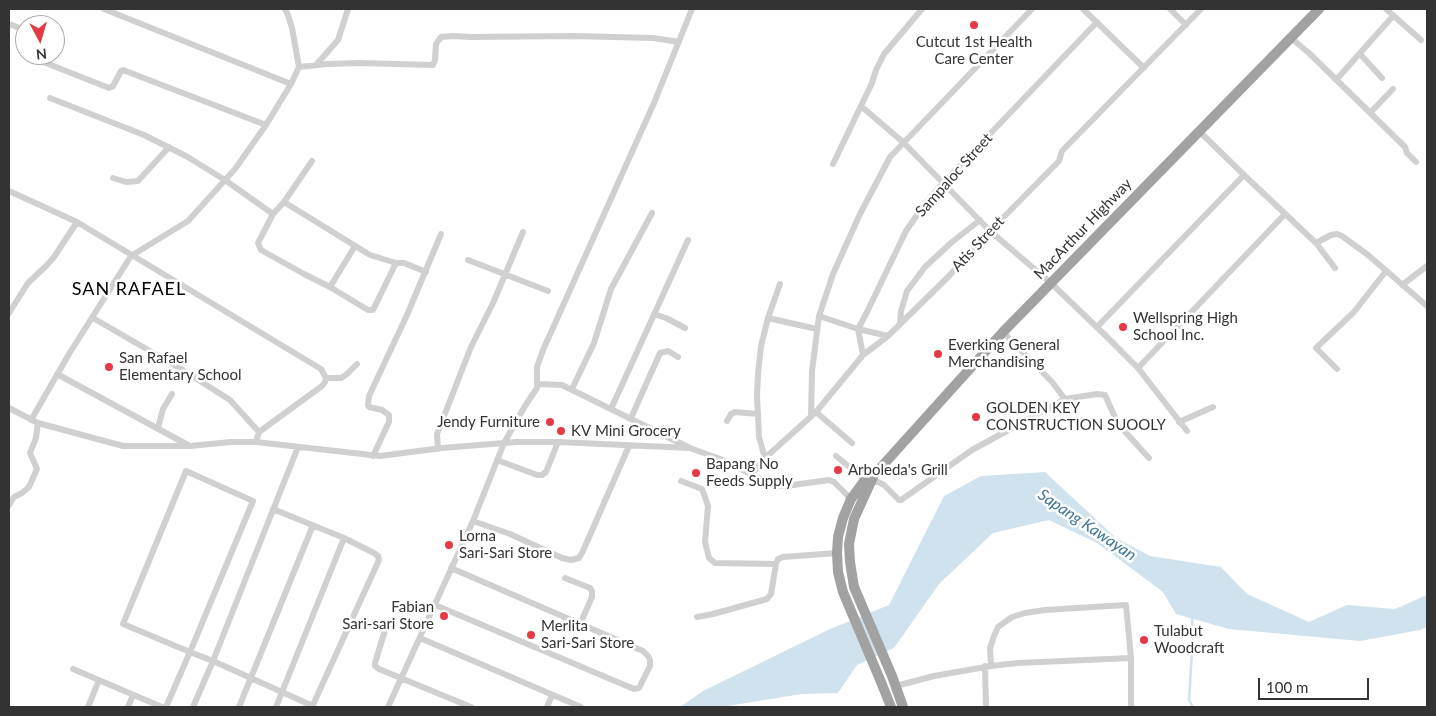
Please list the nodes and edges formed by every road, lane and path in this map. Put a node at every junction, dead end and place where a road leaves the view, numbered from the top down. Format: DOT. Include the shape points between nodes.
graph roads {
  1 [pos="104,9"];
  2 [pos="285,9"];
  3 [pos="348,9"];
  4 [pos="692,9"];
  5 [pos="922,9"];
  6 [pos="1032,9"];
  7 [pos="1083,9"];
  8 [pos="1170,9"];
  9 [pos="1201,9"];
  10 [pos="1320,9"];
  11 [pos="1386,9"];
  12 [pos="1393,16"];
  13 [pos="1097,22"];
  14 [pos="1186,25"];
  15 [pos="1291,38"];
  16 [pos="1421,40"];
  17 [pos="679,42"];
  18 [pos="1360,54"];
  19 [pos="50,65"];
  20 [pos="316,65"];
  21 [pos="299,67"];
  22 [pos="1144,68"];
  23 [pos="1382,78"];
  24 [pos="1336,80"];
  25 [pos="291,84"];
  26 [pos="1393,90"];
  27 [pos="50,98"];
  28 [pos="861,106"];
  29 [pos="1370,113"];
  30 [pos="266,125"];
  31 [pos="1199,131"];
  32 [pos="904,143"];
  33 [pos="169,147"];
  34 [pos="312,162"];
  35 [pos="1416,162"];
  36 [pos="833,164"];
  37 [pos="1244,175"];
  38 [pos="113,178"];
  39 [pos="225,180"];
  40 [pos="943,183"];
  41 [pos="9,191"];
  42 [pos="284,202"];
  43 [pos="652,213"];
  44 [pos="273,214"];
  45 [pos="1285,214"];
  46 [pos="980,220"];
  47 [pos="76,222"];
  48 [pos="990,231"];
  49 [pos="523,232"];
  50 [pos="442,234"];
  51 [pos="688,240"];
  52 [pos="1316,244"];
  53 [pos="355,246"];
  54 [pos="132,256"];
  55 [pos="468,260"];
  56 [pos="396,263"];
  57 [pos="1427,266"];
  58 [pos="1336,268"];
  59 [pos="1386,271"];
  60 [pos="426,272"];
  61 [pos="505,274"];
  62 [pos="780,284"];
  63 [pos="1052,284"];
  64 [pos="1402,285"];
  65 [pos="330,287"];
  66 [pos="548,291"];
  67 [pos="1427,306"];
  68 [pos="9,313"];
  69 [pos="654,314"];
  70 [pos="819,316"];
  71 [pos="93,318"];
  72 [pos="768,318"];
  73 [pos="900,324"];
  74 [pos="1097,327"];
  75 [pos="685,328"];
  76 [pos="858,328"];
  77 [pos="817,329"];
  78 [pos="1003,332"];
  79 [pos="888,336"];
  80 [pos="863,354"];
  81 [pos="678,357"];
  82 [pos="357,364"];
  83 [pos="1138,368"];
  84 [pos="1337,370"];
  85 [pos="57,374"];
  86 [pos="326,378"];
  87 [pos="538,384"];
  88 [pos="572,389"];
  89 [pos="172,394"];
  90 [pos="1064,399"];
  91 [pos="1213,407"];
  92 [pos="9,408"];
  93 [pos="611,409"];
  94 [pos="758,414"];
  95 [pos="813,414"];
  96 [pos="631,418"];
  97 [pos="35,421"];
  98 [pos="727,421"];
  99 [pos="1179,422"];
  100 [pos="158,428"];
  101 [pos="259,432"];
  102 [pos="1187,432"];
  103 [pos="256,442"];
  104 [pos="558,442"];
  105 [pos="504,443"];
  106 [pos="852,443"];
  107 [pos="190,446"];
  108 [pos="629,446"];
  109 [pos="298,447"];
  110 [pos="690,448"];
  111 [pos="438,449"];
  112 [pos="373,456"];
  113 [pos="836,456"];
  114 [pos="765,458"];
  115 [pos="1149,458"];
  116 [pos="497,460"];
  117 [pos="751,475"];
  118 [pos="870,479"];
  119 [pos="681,481"];
  120 [pos="851,499"];
  121 [pos="9,505"];
  122 [pos="274,509"];
  123 [pos="473,521"];
  124 [pos="313,525"];
  125 [pos="344,538"];
  126 [pos="837,553"];
  127 [pos="776,564"];
  128 [pos="451,568"];
  129 [pos="565,578"];
  130 [pos="435,605"];
  131 [pos="697,617"];
  132 [pos="580,624"];
  133 [pos="386,627"];
  134 [pos="420,638"];
  135 [pos="190,652"];
  136 [pos="1131,658"];
  137 [pos="213,661"];
  138 [pos="988,666"];
  139 [pos="72,669"];
  140 [pos="401,678"];
  141 [pos="251,679"];
  142 [pos="99,680"];
  143 [pos="894,681"];
  144 [pos="282,692"];
  145 [pos="133,695"];
  146 [pos="552,695"];
  147 [pos="88,707"];
  148 [pos="128,707"];
  149 [pos="162,707"];
  150 [pos="166,707"];
  151 [pos="193,707"];
  152 [pos="239,707"];
  153 [pos="276,707"];
  154 [pos="312,707"];
  155 [pos="388,707"];
  156 [pos="471,707"];
  157 [pos="548,707"];
  158 [pos="581,707"];
  159 [pos="891,707"];
  160 [pos="903,707"];
  161 [pos="986,707"];
  162 [pos="1130,707"];
  1 -- 25 [label="street"];
  2 -- 21 [label="street"];
  3 -- 20 [label="street" via="338,40"];
  4 -- 17 [label="street"];
  5 -- 28 [label="street" via="884,54"];
  6 -- 32 [label="street"];
  7 -- 13 [label="street"];
  8 -- 14 [label="street"];
  9 -- 14 [label="street, Atis Street"];
  10 -- 15 [label="highway, MacArthur Highway"];
  11 -- 12 [label="street"];
  12 -- 16 [label="street"];
  12 -- 18 [label="street"];
  13 -- 22 [label="street"];
  13 -- 40 [label="street, Sampaloc Street"];
  14 -- 22 [label="street, Atis Street"];
  15 -- 24 [label="street"];
  15 -- 31 [label="highway, MacArthur Highway"];
  17 -- 20 [label="street" via="653,38 453,36 441,37 436,44 432,65"];
  17 -- 87 [label="street" via="543,350 536,373"];
  18 -- 23 [label="street"];
  18 -- 24 [label="street"];
  19 -- 30 [label="street" via="109,88 123,70"];
  20 -- 21 [label="street"];
  21 -- 25 [label="street"];
  22 -- 48 [label="street, Atis Street" via="1062,151 1059,161"];
  24 -- 29 [label="street"];
  25 -- 30 [label="street"];
  26 -- 29 [label="street"];
  27 -- 33 [label="street"];
  28 -- 32 [label="street"];
  28 -- 36 [label="street"];
  29 -- 35 [label="street"];
  30 -- 39 [label="street"];
  31 -- 37 [label="street"];
  31 -- 63 [label="highway, MacArthur Highway"];
  32 -- 40 [label="street"];
  32 -- 70 [label="street" via="890,157 860,214 833,274"];
  33 -- 38 [label="street" via="138,181"];
  33 -- 39 [label="street"];
  34 -- 42 [label="street"];
  37 -- 45 [label="street"];
  37 -- 74 [label="street"];
  39 -- 44 [label="street"];
  39 -- 54 [label="street" via="188,221"];
  40 -- 46 [label="street"];
  40 -- 76 [label="street, Sampaloc Street" via="906,231"];
  41 -- 47 [label="street"];
  42 -- 44 [label="street"];
  42 -- 53 [label="street"];
  43 -- 88 [label="street" via="611,289 594,343"];
  44 -- 65 [label="street" via="258,243 261,250"];
  45 -- 52 [label="street"];
  45 -- 83 [label="street"];
  46 -- 48 [label="street"];
  46 -- 73 [label="street" via="925,267 907,291"];
  47 -- 54 [label="street"];
  47 -- 68 [label="street" via="54,257 28,283"];
  48 -- 63 [label="street"];
  48 -- 73 [label="street, Atis Street"];
  49 -- 61 [label="street"];
  50 -- 60 [label="street"];
  51 -- 69 [label="street"];
  52 -- 58 [label="street"];
  52 -- 59 [label="street" via="1337,234"];
  53 -- 56 [label="street" via="370,255"];
  53 -- 65 [label="street"];
  54 -- 71 [label="street"];
  54 -- 86 [label="street" via="321,369"];
  55 -- 61 [label="street"];
  56 -- 60 [label="street"];
  56 -- 65 [label="street" via="373,310"];
  57 -- 64 [label="street"];
  59 -- 64 [label="street"];
  59 -- 84 [label="street" via="1354,312 1316,348"];
  60 -- 112 [label="street" via="369,396 369,407 389,415 389,422"];
  61 -- 66 [label="street"];
  61 -- 111 [label="street" via="471,347 437,434"];
  62 -- 72 [label="street"];
  63 -- 74 [label="street"];
  63 -- 78 [label="highway, MacArthur Highway"];
  64 -- 67 [label="street"];
  69 -- 75 [label="street"];
  69 -- 93 [label="street"];
  70 -- 76 [label="street"];
  70 -- 77 [label="street"];
  71 -- 85 [label="street"];
  71 -- 101 [label="street" via="230,400"];
  72 -- 77 [label="street"];
  72 -- 94 [label="street" via="759,364"];
  73 -- 79 [label="street, Atis Street"];
  74 -- 83 [label="street"];
  76 -- 79 [label="street"];
  76 -- 80 [label="street"];
  77 -- 95 [label="street" via="812,371"];
  78 -- 90 [label="street" via="1052,382"];
  78 -- 118 [label="highway, MacArthur Highway"];
  79 -- 80 [label="street, Atis Street"];
  80 -- 95 [label="street, Atis Street"];
  81 -- 96 [label="street" via="668,351 660,353"];
  82 -- 86 [label="street" via="341,378"];
  83 -- 99 [label="street"];
  85 -- 97 [label="street"];
  85 -- 100 [label="street"];
  86 -- 101 [label="street" via="322,386"];
  87 -- 88 [label="street" via="562,384"];
  87 -- 105 [label="street"];
  88 -- 93 [label="street"];
  89 -- 100 [label="street" via="163,409"];
  90 -- 115 [label="street" via="1105,395 1118,424"];
  90 -- 118 [label="street" via="972,450 901,500 884,485"];
  91 -- 99 [label="street"];
  92 -- 97 [label="street"];
  93 -- 96 [label="street"];
  94 -- 98 [label="street" via="735,412"];
  94 -- 114 [label="street" via="759,437"];
  95 -- 106 [label="street"];
  95 -- 114 [label="street, Atis Street"];
  96 -- 110 [label="street"];
  97 -- 107 [label="street" via="123,446"];
  97 -- 121 [label="street" via="36,438 30,453 37,469 29,487 14,497"];
  99 -- 102 [label="street"];
  100 -- 107 [label="street"];
  101 -- 103 [label="street"];
  103 -- 107 [label="street"];
  103 -- 109 [label="street"];
  104 -- 105 [label="street"];
  104 -- 108 [label="street"];
  104 -- 116 [label="street" via="542,475"];
  105 -- 111 [label="street"];
  105 -- 116 [label="street"];
  108 -- 110 [label="street"];
  108 -- 123 [label="street" via="579,558 562,558"];
  109 -- 112 [label="street"];
  109 -- 122 [label="street"];
  110 -- 117 [label="street"];
  111 -- 112 [label="street"];
  113 -- 118 [label="street"];
  114 -- 117 [label="street, Atis Street"];
  116 -- 123 [label="street"];
  117 -- 120 [label="street" via="772,485 786,486 829,480"];
  118 -- 120 [label="highway, MacArthur Highway"];
  118 -- 143 [label="highway, MacArthur Highway" via="854,519 849,544 850,562 854,587"];
  119 -- 127 [label="street" via="702,489 708,506 705,542 715,563"];
  120 -- 126 [label="highway, MacArthur Highway" via="838,537"];
  122 -- 124 [label="street"];
  122 -- 137 [label="street"];
  123 -- 128 [label="street"];
  124 -- 125 [label="street"];
  124 -- 141 [label="street"];
  125 -- 144 [label="street"];
  125 -- 154 [label="street" via="374,553 379,560"];
  126 -- 127 [label="street" via="783,557"];
  126 -- 159 [label="highway, MacArthur Highway" via="843,592"];
  127 -- 131 [label="street" via="771,594 767,599"];
  128 -- 130 [label="street"];
  128 -- 132 [label="street"];
  129 -- 132 [label="street" via="592,591"];
  130 -- 132 [label="street" via="634,689 639,688 650,666 648,656"];
  130 -- 134 [label="street"];
  133 -- 140 [label="street" via="375,666"];
  134 -- 140 [label="street"];
  134 -- 146 [label="street"];
  135 -- 135 [label="street" via="123,624 186,471 253,501"];
  135 -- 137 [label="street"];
  135 -- 150 [label="street"];
  136 -- 138 [label="street"];
  136 -- 138 [label="street" via="1126,605 1025,612 1012,617 998,627 990,648"];
  136 -- 162 [label="street"];
  137 -- 141 [label="street"];
  137 -- 151 [label="street"];
  138 -- 143 [label="street"];
  138 -- 161 [label="street"];
  139 -- 142 [label="street"];
  140 -- 155 [label="street"];
  140 -- 156 [label="street"];
  141 -- 144 [label="street"];
  141 -- 152 [label="street"];
  142 -- 145 [label="street"];
  142 -- 147 [label="street"];
  143 -- 160 [label="highway, MacArthur Highway"];
  144 -- 153 [label="street"];
  144 -- 154 [label="street"];
  145 -- 148 [label="street"];
  145 -- 149 [label="street"];
  146 -- 157 [label="street"];
  146 -- 158 [label="street"];
}
